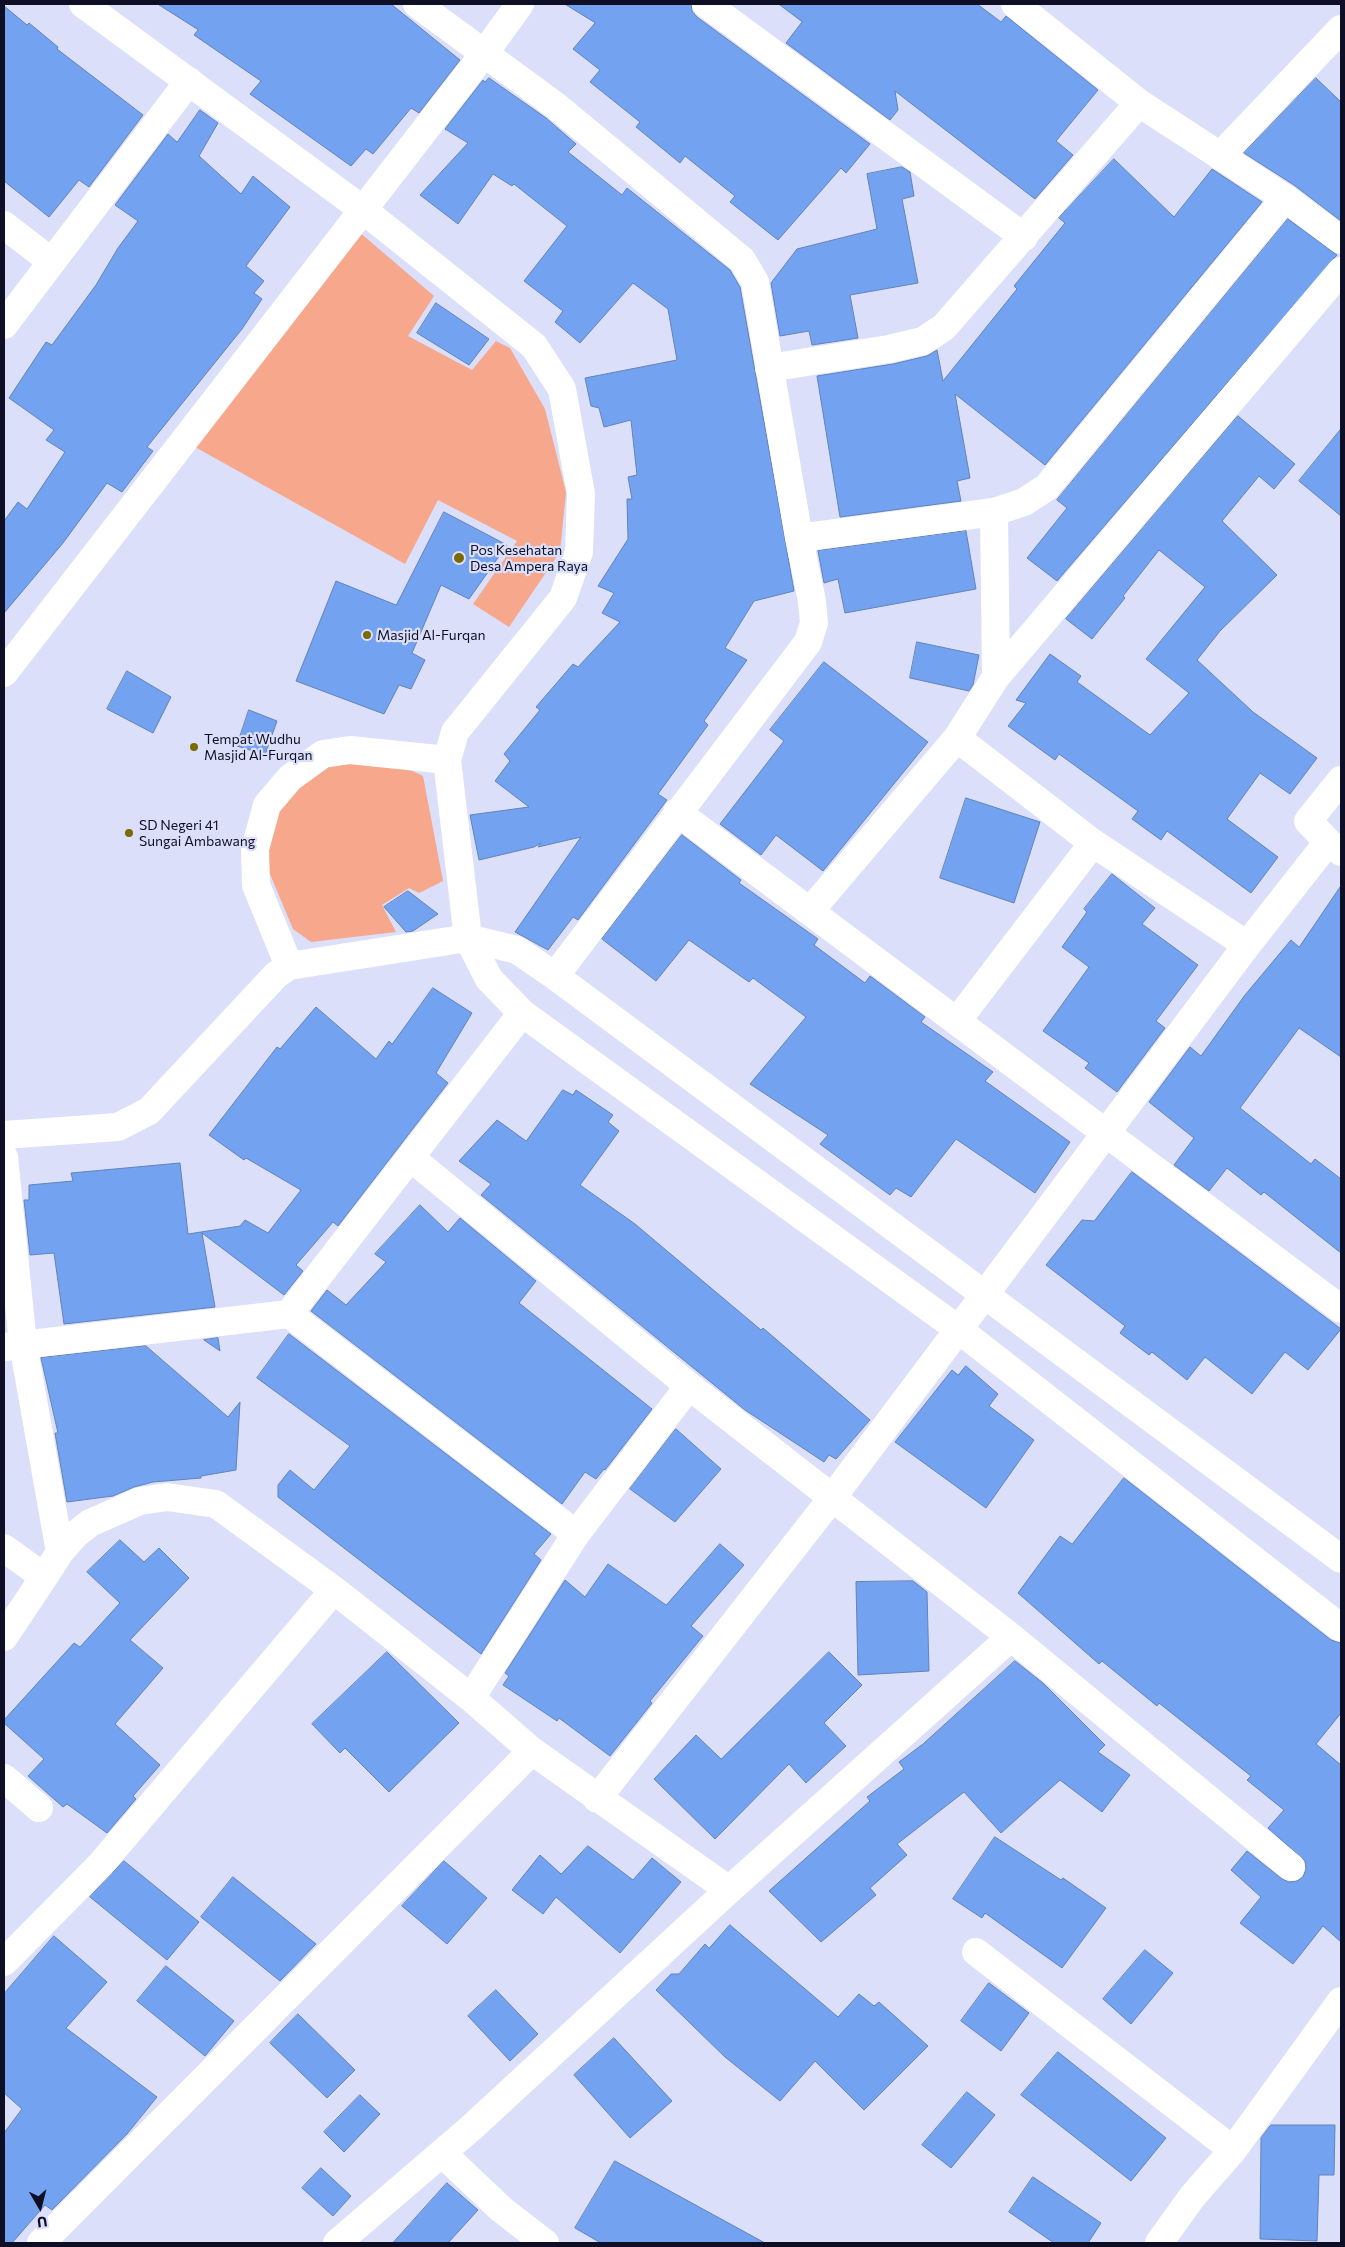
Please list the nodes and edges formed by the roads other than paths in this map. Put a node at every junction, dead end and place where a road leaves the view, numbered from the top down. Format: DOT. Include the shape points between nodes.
graph roads {
  1 [pos="83,4"];
  2 [pos="416,4"];
  3 [pos="520,4"];
  4 [pos="706,4"];
  5 [pos="1015,4"];
  6 [pos="1341,29"];
  7 [pos="483,55"];
  8 [pos="188,81"];
  9 [pos="1139,103"];
  10 [pos="1220,156"];
  11 [pos="1285,198"];
  12 [pos="362,209"];
  13 [pos="4,226"];
  14 [pos="1024,237"];
  15 [pos="1341,240"];
  16 [pos="52,262"];
  17 [pos="1341,271"];
  18 [pos="4,325"];
  19 [pos="770,368"];
  20 [pos="994,512"];
  21 [pos="799,538"];
  22 [pos="4,673"];
  23 [pos="996,677"];
  24 [pos="957,738"];
  25 [pos="447,760"];
  26 [pos="1341,780"];
  27 [pos="677,812"];
  28 [pos="1093,842"];
  29 [pos="1335,847"];
  30 [pos="810,911"];
  31 [pos="468,938"];
  32 [pos="1247,945"];
  33 [pos="289,966"];
  34 [pos="555,976"];
  35 [pos="522,1013"];
  36 [pos="957,1021"];
  37 [pos="1106,1133"];
  38 [pos="4,1135"];
  39 [pos="4,1157"];
  40 [pos="411,1158"];
  41 [pos="985,1294"];
  42 [pos="1341,1309"];
  43 [pos="289,1314"];
  44 [pos="958,1329"];
  45 [pos="13,1346"];
  46 [pos="688,1386"];
  47 [pos="832,1498"];
  48 [pos="576,1534"];
  49 [pos="4,1548"];
  50 [pos="60,1552"];
  51 [pos="1341,1559"];
  52 [pos="44,1577"];
  53 [pos="334,1590"];
  54 [pos="1341,1628"];
  55 [pos="4,1637"];
  56 [pos="1011,1637"];
  57 [pos="471,1698"];
  58 [pos="532,1751"];
  59 [pos="4,1778"];
  60 [pos="597,1799"];
  61 [pos="39,1808"];
  62 [pos="1291,1868"];
  63 [pos="728,1890"];
  64 [pos="976,1952"];
  65 [pos="4,1962"];
  66 [pos="1341,2001"];
  67 [pos="1233,2150"];
  68 [pos="442,2153"];
  69 [pos="41,2243"];
  70 [pos="338,2243"];
  71 [pos="546,2243"];
  72 [pos="1159,2243"];
  1 -- 8 [label="street"];
  2 -- 7 [label="street"];
  3 -- 7 [label="street"];
  4 -- 14 [label="street"];
  5 -- 9 [label="street"];
  6 -- 10 [label="street"];
  7 -- 12 [label="street"];
  7 -- 19 [label="street" via="556,106 742,260 755,282"];
  8 -- 12 [label="street"];
  8 -- 16 [label="street"];
  9 -- 10 [label="street"];
  9 -- 14 [label="street"];
  10 -- 11 [label="street"];
  11 -- 15 [label="street"];
  11 -- 20 [label="street" via="1047,487 1024,502"];
  12 -- 22 [label="street"];
  12 -- 25 [label="street" via="534,346 562,389 581,494 579,552 563,598 455,732"];
  13 -- 16 [label="street"];
  14 -- 19 [label="street" via="944,326 923,341"];
  16 -- 18 [label="street"];
  17 -- 23 [label="street"];
  19 -- 21 [label="street"];
  20 -- 21 [label="street"];
  20 -- 23 [label="street"];
  21 -- 27 [label="street" via="814,623 808,642"];
  23 -- 24 [label="street"];
  24 -- 28 [label="street"];
  24 -- 30 [label="street"];
  25 -- 31 [label="street"];
  25 -- 33 [label="street" via="350,750 323,754 290,778 267,805 255,849 256,885"];
  26 -- 29 [label="street" via="1308,821"];
  27 -- 30 [label="street"];
  27 -- 34 [label="street"];
  28 -- 32 [label="street"];
  28 -- 36 [label="street"];
  29 -- 32 [label="street"];
  30 -- 36 [label="street"];
  31 -- 33 [label="street"];
  31 -- 34 [label="street" via="517,950"];
  31 -- 35 [label="street" via="489,979"];
  32 -- 37 [label="street"];
  33 -- 38 [label="street" via="276,975 149,1111 118,1127"];
  34 -- 41 [label="street"];
  35 -- 40 [label="street"];
  35 -- 44 [label="street"];
  36 -- 37 [label="street"];
  37 -- 41 [label="street"];
  37 -- 42 [label="street"];
  39 -- 45 [label="street"];
  40 -- 43 [label="street"];
  40 -- 46 [label="street"];
  41 -- 44 [label="street"];
  41 -- 51 [label="street"];
  43 -- 45 [label="street"];
  43 -- 48 [label="street"];
  44 -- 47 [label="street"];
  44 -- 54 [label="street"];
  45 -- 50 [label="street"];
  46 -- 47 [label="street"];
  46 -- 48 [label="street"];
  47 -- 56 [label="street"];
  47 -- 60 [label="street"];
  48 -- 57 [label="street"];
  49 -- 52 [label="street"];
  50 -- 52 [label="street"];
  50 -- 53 [label="street" via="90,1523 140,1501 167,1497 198,1500 216,1504"];
  52 -- 55 [label="street"];
  53 -- 57 [label="street"];
  53 -- 65 [label="street" via="101,1864"];
  56 -- 62 [label="street"];
  56 -- 63 [label="street"];
  57 -- 58 [label="street"];
  58 -- 60 [label="street"];
  58 -- 69 [label="street"];
  59 -- 61 [label="street"];
  60 -- 63 [label="street"];
  63 -- 68 [label="street"];
  64 -- 67 [label="street"];
  66 -- 67 [label="street"];
  67 -- 72 [label="street" via="1192,2197"];
  68 -- 70 [label="street"];
  68 -- 71 [label="street" via="501,2209"];
}
